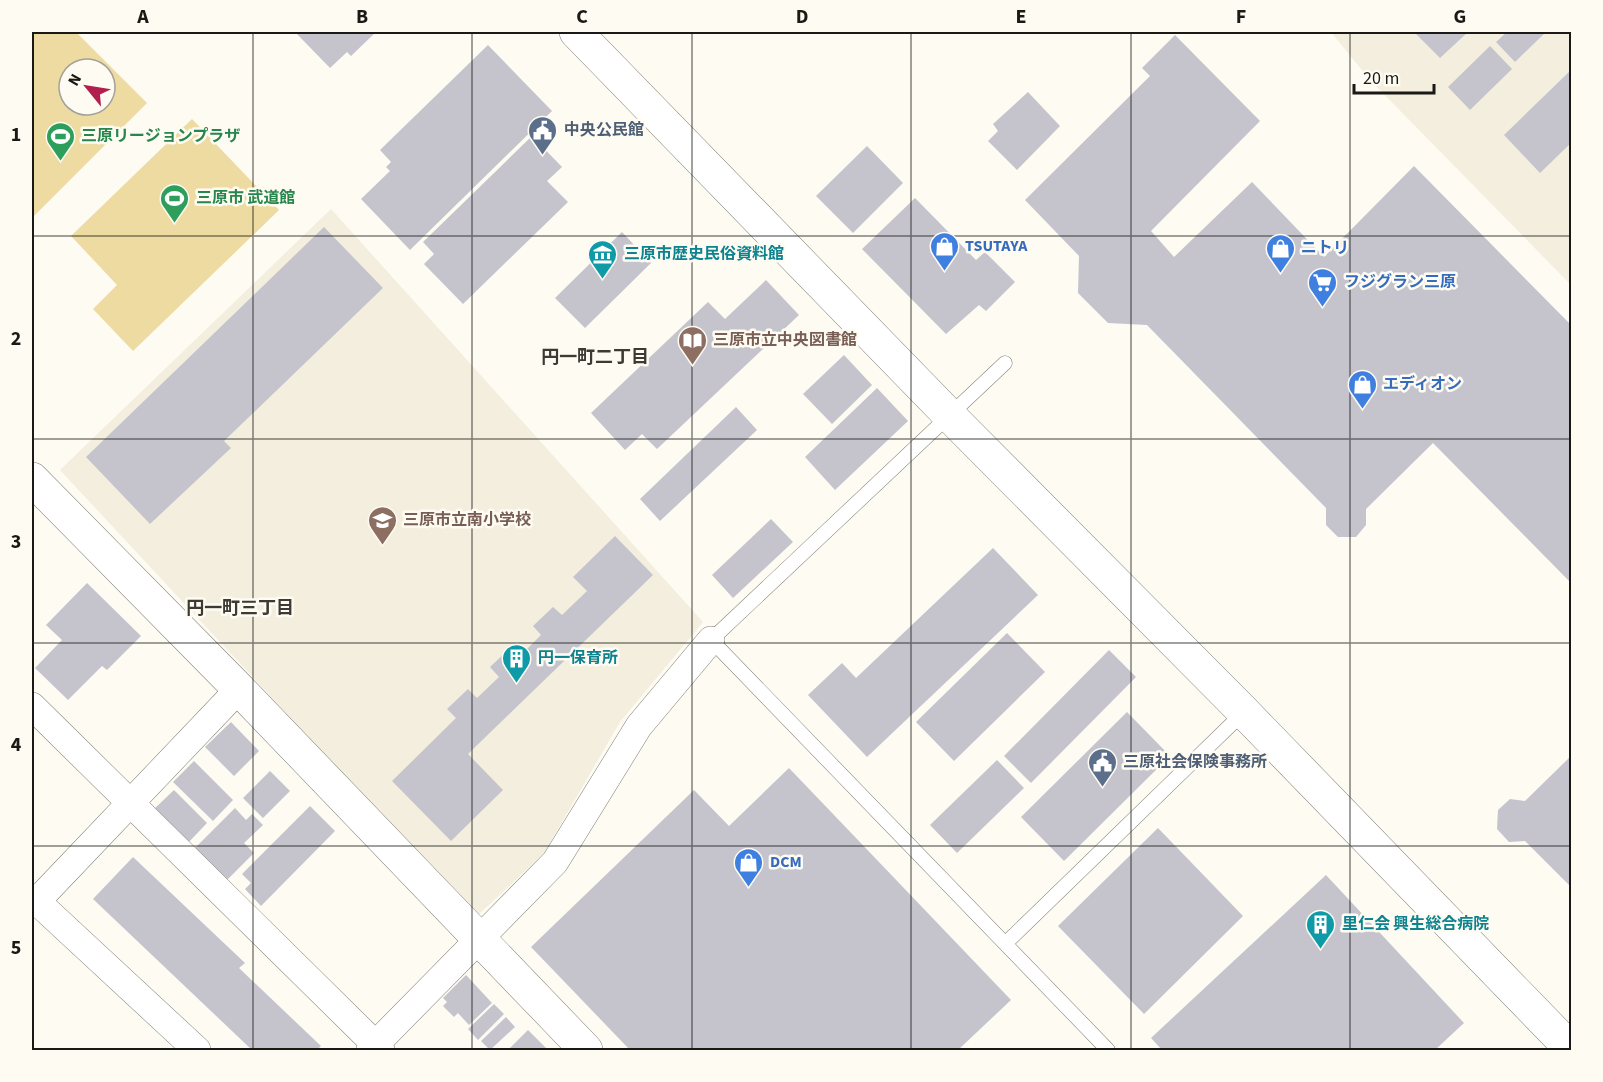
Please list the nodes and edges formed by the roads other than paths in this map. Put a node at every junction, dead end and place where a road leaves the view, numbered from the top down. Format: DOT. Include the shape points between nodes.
graph roads {
  1 [pos="576,32"];
  2 [pos="1005,363"];
  3 [pos="951,416"];
  4 [pos="32,479"];
  5 [pos="711,640"];
  6 [pos="239,689"];
  7 [pos="32,706"];
  8 [pos="1244,712"];
  9 [pos="130,803"];
  10 [pos="34,899"];
  11 [pos="478,939"];
  12 [pos="1006,943"];
  13 [pos="376,1049"];
  14 [pos="197,1050"];
  15 [pos="586,1050"];
  16 [pos="1108,1050"];
  17 [pos="1572,1050"];
  1 -- 3 [label="street"];
  2 -- 3 [label="lane"];
  3 -- 5 [label="lane"];
  3 -- 8 [label="street"];
  4 -- 6 [label="street"];
  5 -- 11 [label="street" via="639,726 555,862"];
  5 -- 12 [label="lane"];
  6 -- 9 [label="street"];
  6 -- 11 [label="street"];
  7 -- 9 [label="street"];
  8 -- 12 [label="lane"];
  8 -- 17 [label="street"];
  9 -- 10 [label="street"];
  9 -- 13 [label="street"];
  10 -- 14 [label="street"];
  11 -- 13 [label="street"];
  11 -- 15 [label="street"];
  12 -- 16 [label="lane"];
}
